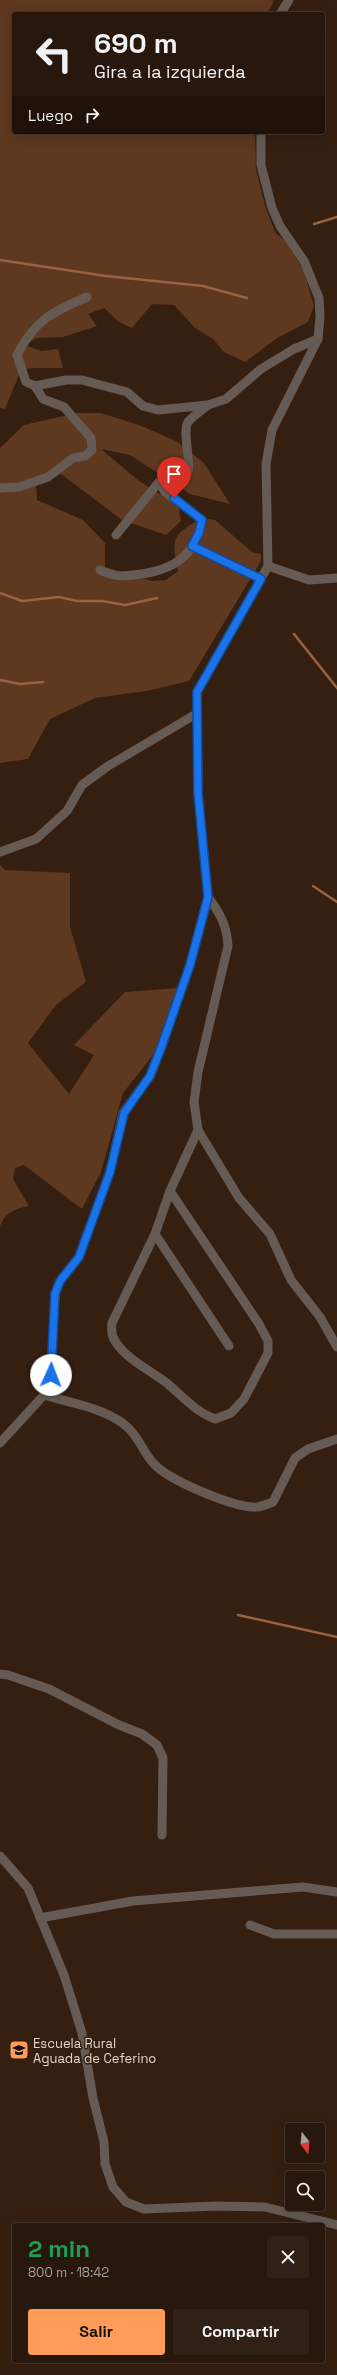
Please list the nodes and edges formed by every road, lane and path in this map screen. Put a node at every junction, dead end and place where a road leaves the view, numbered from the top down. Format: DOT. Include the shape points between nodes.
graph roads {
  1 [pos="289,0"];
  2 [pos="281,12"];
  3 [pos="261,134"];
  4 [pos="87,297"];
  5 [pos="318,339"];
  6 [pos="35,386"];
  7 [pos="208,405"];
  8 [pos="159,482"];
  9 [pos="0,488"];
  10 [pos="116,535"];
  11 [pos="192,546"];
  12 [pos="268,566"];
  13 [pos="100,570"];
  14 [pos="337,578"];
  15 [pos="261,579"];
  16 [pos="196,714"];
  17 [pos="0,852"];
  18 [pos="208,897"];
  19 [pos="198,1130"];
  20 [pos="170,1191"];
  21 [pos="155,1234"];
  22 [pos="229,1346"];
  23 [pos="337,1347"];
  24 [pos="44,1395"];
  25 [pos="337,1439"];
  26 [pos="0,1443"];
  27 [pos="0,1674"];
  28 [pos="162,1835"];
  29 [pos="0,1856"];
  30 [pos="337,1892"];
  31 [pos="40,1918"];
  32 [pos="250,1925"];
  33 [pos="337,1934"];
  34 [pos="337,2225"];
  1 -- 2 [label="street"];
  3 -- 5 [label="street" via="261,165 272,208 280,226 304,262 319,298"];
  4 -- 6 [label="street" via="51,314 33,328 21,346 17,355 23,374 26,382"];
  5 -- 7 [label="street" via="294,349 261,370 226,399"];
  5 -- 12 [label="street" via="272,430 266,464"];
  6 -- 7 [label="street" via="66,380 82,380 127,392 143,406 158,410"];
  6 -- 9 [label="street" via="43,400 64,407 91,438 92,450 85,456 73,458 48,477 19,487"];
  7 -- 8 [label="street" via="188,422 188,472"];
  8 -- 10 [label="street"];
  8 -- 11 [label="street" via="165,492 202,520"];
  11 -- 13 [label="street" via="178,564 161,571 116,577"];
  11 -- 15 [label="street"];
  12 -- 14 [label="street" via="309,580"];
  12 -- 15 [label="street"];
  15 -- 16 [label="street" via="197,692"];
  16 -- 17 [label="street" via="108,766 82,785 67,811 36,839"];
  16 -- 18 [label="street" via="198,793"];
  18 -- 19 [label="street" via="224,921 228,931 228,946 198,1072 194,1102"];
  18 -- 24 [label="street" via="190,965 160,1051 150,1076 124,1113 110,1172 79,1257 60,1281 55,1294 51,1375"];
  19 -- 20 [label="street"];
  19 -- 23 [label="street" via="239,1198 270,1234 291,1280 320,1317"];
  20 -- 21 [label="street"];
  20 -- 21 [label="street" via="268,1341 268,1352 244,1399 231,1413 220,1418 210,1417 189,1404 168,1384 132,1359 113,1338 112,1323"];
  21 -- 22 [label="street"];
  24 -- 25 [label="street" via="105,1413 133,1431 153,1464 161,1471 187,1487 242,1506 258,1507 273,1502 295,1458"];
  24 -- 26 [label="street"];
  27 -- 28 [label="street" via="8,1674 56,1692 119,1725 142,1734 157,1745 164,1758"];
  29 -- 31 [label="street" via="28,1888"];
  30 -- 31 [label="street" via="304,1887 133,1900"];
  31 -- 34 [label="street" via="64,1975 82,2033 93,2098 104,2142 105,2164 113,2187 126,2202 144,2209 265,2207"];
  32 -- 33 [label="street" via="274,1934"];
}
